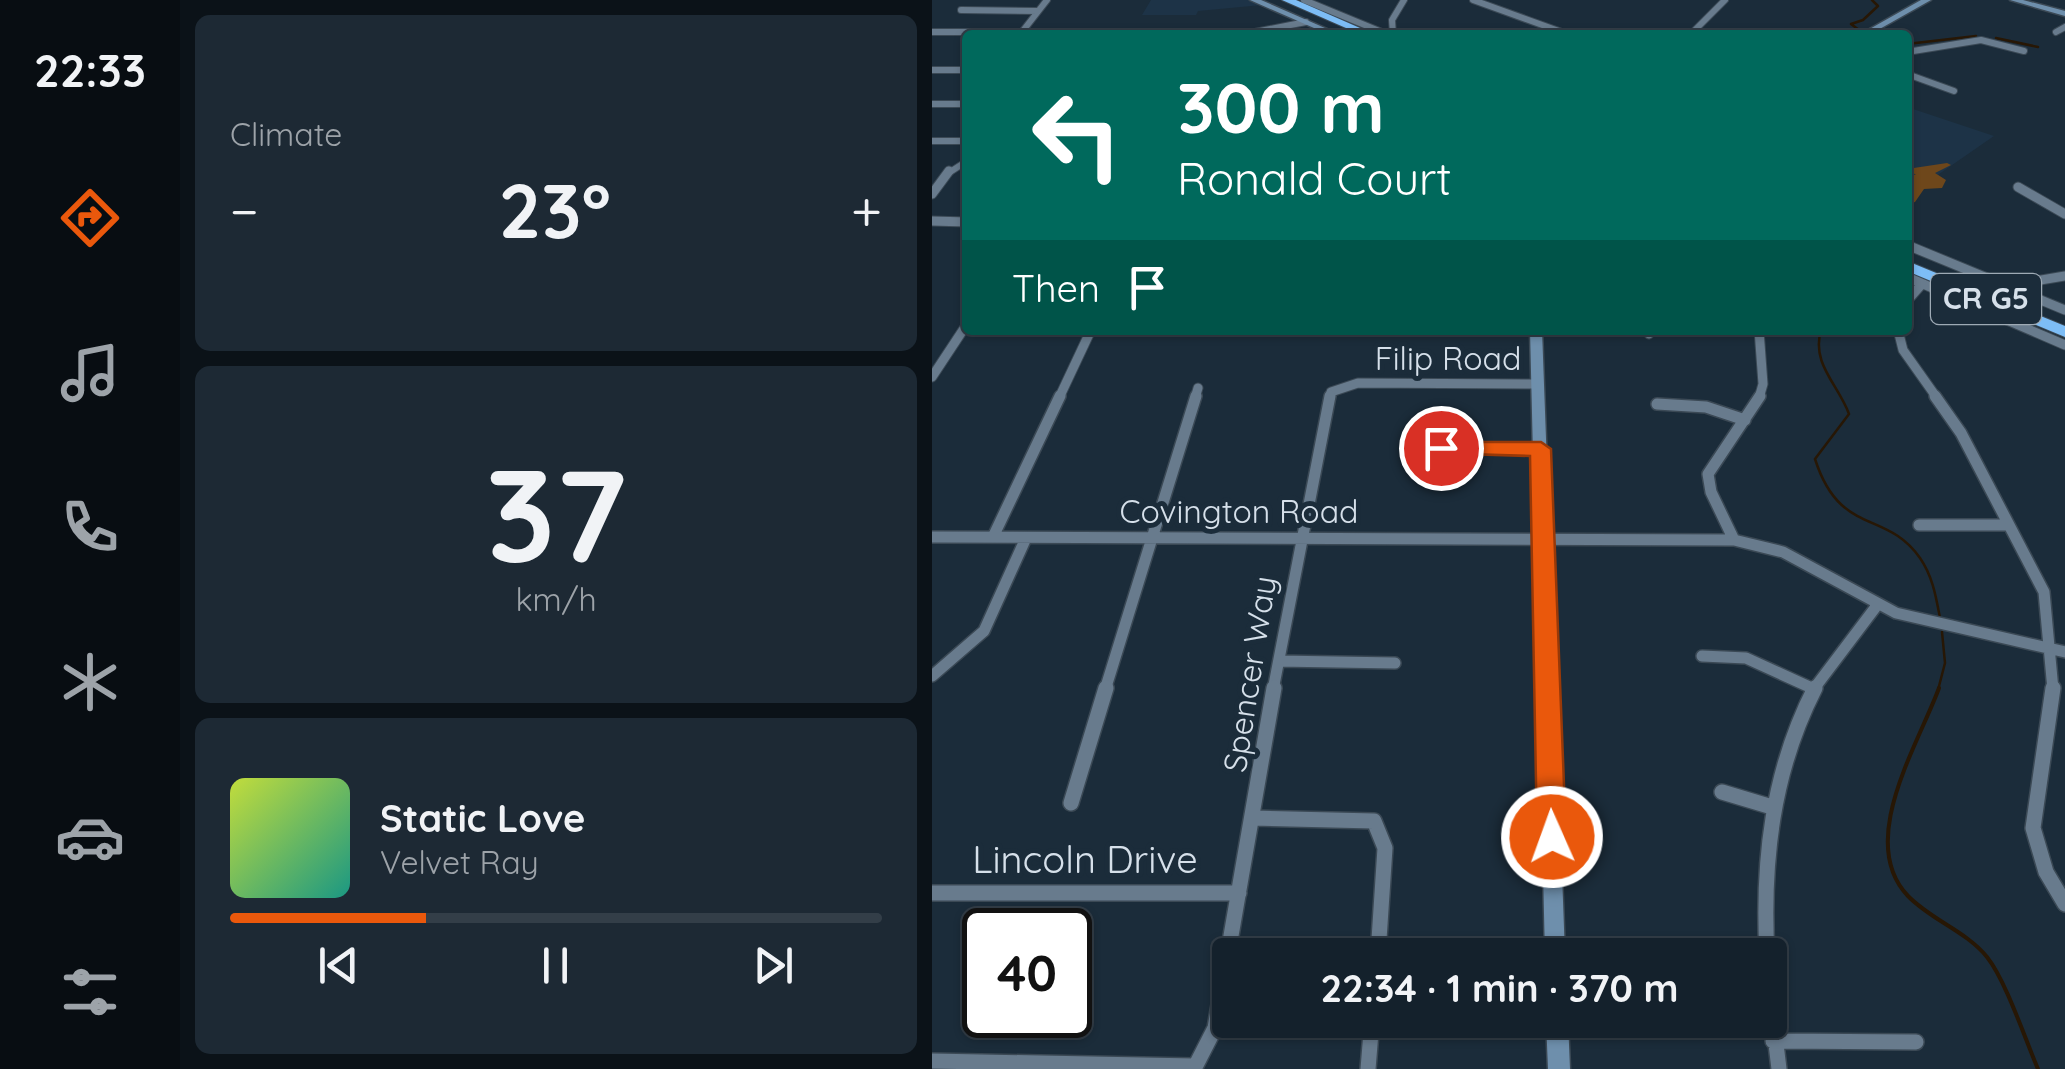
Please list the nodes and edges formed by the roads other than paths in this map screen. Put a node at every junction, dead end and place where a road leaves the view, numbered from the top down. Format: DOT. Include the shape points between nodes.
graph roads {
  1 [pos="1046,0"];
  2 [pos="1254,0"];
  3 [pos="1272,0"];
  4 [pos="1286,0"];
  5 [pos="1304,0"];
  6 [pos="1404,0"];
  7 [pos="1472,0"];
  8 [pos="1504,0"];
  9 [pos="1725,0"];
  10 [pos="1927,0"];
  11 [pos="2014,0"];
  12 [pos="1489,6"];
  13 [pos="961,10"];
  14 [pos="1038,11"];
  15 [pos="2064,14"];
  16 [pos="1306,22"];
  17 [pos="2064,26"];
  18 [pos="1024,30"];
  19 [pos="1264,30"];
  20 [pos="1324,30"];
  21 [pos="1343,30"];
  22 [pos="1359,30"];
  23 [pos="1379,30"];
  24 [pos="1391,30"];
  25 [pos="1556,30"];
  26 [pos="1695,30"];
  27 [pos="1876,30"];
  28 [pos="932,32"];
  29 [pos="962,32"];
  30 [pos="1988,32"];
  31 [pos="2056,32"];
  32 [pos="1990,41"];
  33 [pos="1912,51"];
  34 [pos="2024,52"];
  35 [pos="932,70"];
  36 [pos="962,70"];
  37 [pos="1912,76"];
  38 [pos="1954,92"];
  39 [pos="932,104"];
  40 [pos="962,104"];
  41 [pos="932,142"];
  42 [pos="962,142"];
  43 [pos="962,164"];
  44 [pos="2018,187"];
  45 [pos="932,194"];
  46 [pos="2064,214"];
  47 [pos="932,221"];
  48 [pos="962,222"];
  49 [pos="1912,247"];
  50 [pos="1912,264"];
  51 [pos="1912,264"];
  52 [pos="2064,276"];
  53 [pos="1912,279"];
  54 [pos="1922,284"];
  55 [pos="2018,291"];
  56 [pos="1912,295"];
  57 [pos="2064,310"];
  58 [pos="2064,323"];
  59 [pos="962,332"];
  60 [pos="2064,332"];
  61 [pos="1089,335"];
  62 [pos="1536,335"];
  63 [pos="1759,335"];
  64 [pos="1899,335"];
  65 [pos="2064,345"];
  66 [pos="932,377"];
  67 [pos="1538,384"];
  68 [pos="1198,388"];
  69 [pos="1657,404"];
  70 [pos="1746,420"];
  71 [pos="1441,448"];
  72 [pos="1541,449"];
  73 [pos="1920,525"];
  74 [pos="2006,525"];
  75 [pos="932,537"];
  76 [pos="993,537"];
  77 [pos="1026,538"];
  78 [pos="1150,540"];
  79 [pos="1300,540"];
  80 [pos="1734,540"];
  81 [pos="1543,541"];
  82 [pos="1878,604"];
  83 [pos="2058,651"];
  84 [pos="1702,656"];
  85 [pos="1280,661"];
  86 [pos="1395,663"];
  87 [pos="932,676"];
  88 [pos="1814,689"];
  89 [pos="1722,792"];
  90 [pos="1071,803"];
  91 [pos="1772,807"];
  92 [pos="1254,818"];
  93 [pos="1239,892"];
  94 [pos="932,893"];
  95 [pos="2064,904"];
  96 [pos="1379,938"];
  97 [pos="1555,938"];
  98 [pos="1766,938"];
  99 [pos="1371,1038"];
  100 [pos="1558,1038"];
  101 [pos="1773,1038"];
  102 [pos="1773,1041"];
  103 [pos="1916,1042"];
  104 [pos="932,1061"];
  105 [pos="1004,1065"];
  106 [pos="1194,1067"];
  107 [pos="1368,1069"];
  108 [pos="1559,1069"];
  109 [pos="1778,1069"];
  1 -- 14 [label="street"];
  2 -- 16 [label="street"];
  3 -- 21 [label="highway"];
  4 -- 22 [label="highway"];
  5 -- 23 [label="street"];
  6 -- 24 [label="street"];
  7 -- 12 [label="street"];
  8 -- 12 [label="street"];
  9 -- 26 [label="street"];
  10 -- 27 [label="street"];
  11 -- 15 [label="street"];
  12 -- 25 [label="street"];
  13 -- 14 [label="street"];
  14 -- 18 [label="street"];
  16 -- 19 [label="street"];
  16 -- 20 [label="street"];
  17 -- 31 [label="street"];
  28 -- 29 [label="street"];
  30 -- 32 [label="street"];
  32 -- 33 [label="street"];
  32 -- 34 [label="street"];
  35 -- 36 [label="street"];
  37 -- 38 [label="street"];
  39 -- 40 [label="street"];
  41 -- 42 [label="street"];
  43 -- 45 [label="street"];
  44 -- 46 [label="street"];
  47 -- 48 [label="street"];
  49 -- 55 [label="street"];
  50 -- 58 [label="highway, CR G5"];
  51 -- 60 [label="highway, CR G5"];
  52 -- 55 [label="street" via="2029,282"];
  53 -- 54 [label="street"];
  54 -- 56 [label="street"];
  54 -- 65 [label="street"];
  55 -- 57 [label="street"];
  59 -- 66 [label="street"];
  61 -- 76 [label="street"];
  62 -- 67 [label="street"];
  63 -- 70 [label="street" via="1763,384"];
  64 -- 74 [label="street" via="1961,433"];
  67 -- 72 [label="street"];
  67 -- 79 [label="street, Filip Road" via="1358,383 1331,392"];
  68 -- 78 [label="street"];
  69 -- 70 [label="street" via="1706,406"];
  70 -- 80 [label="street" via="1708,474"];
  71 -- 72 [label="street"];
  72 -- 81 [label="street"];
  73 -- 74 [label="street"];
  74 -- 83 [label="street" via="2044,592"];
  75 -- 76 [label="street, Covington Road"];
  76 -- 77 [label="street, Covington Road"];
  77 -- 78 [label="street, Covington Road"];
  77 -- 87 [label="street" via="984,631"];
  78 -- 79 [label="street, Covington Road"];
  78 -- 90 [label="street"];
  79 -- 81 [label="street, Covington Road"];
  79 -- 85 [label="street, Spencer Way"];
  80 -- 81 [label="street, Covington Road"];
  80 -- 82 [label="street, Covington Road" via="1784,552"];
  81 -- 97 [label="street"];
  82 -- 83 [label="street, Covington Road"];
  82 -- 88 [label="street"];
  83 -- 95 [label="street" via="2033,828"];
  84 -- 88 [label="street" via="1745,657"];
  85 -- 86 [label="street"];
  85 -- 92 [label="street, Spencer Way"];
  88 -- 91 [label="street"];
  89 -- 91 [label="street"];
  91 -- 98 [label="street"];
  92 -- 93 [label="street, Spencer Way"];
  92 -- 96 [label="street" via="1374,821 1385,870"];
  93 -- 94 [label="street, Lincoln Drive"];
  93 -- 106 [label="street, Spencer Way" via="1215,1028"];
  99 -- 107 [label="street"];
  100 -- 108 [label="street"];
  101 -- 102 [label="street"];
  102 -- 103 [label="street"];
  102 -- 109 [label="street"];
  104 -- 105 [label="street"];
  105 -- 106 [label="street"];
}
